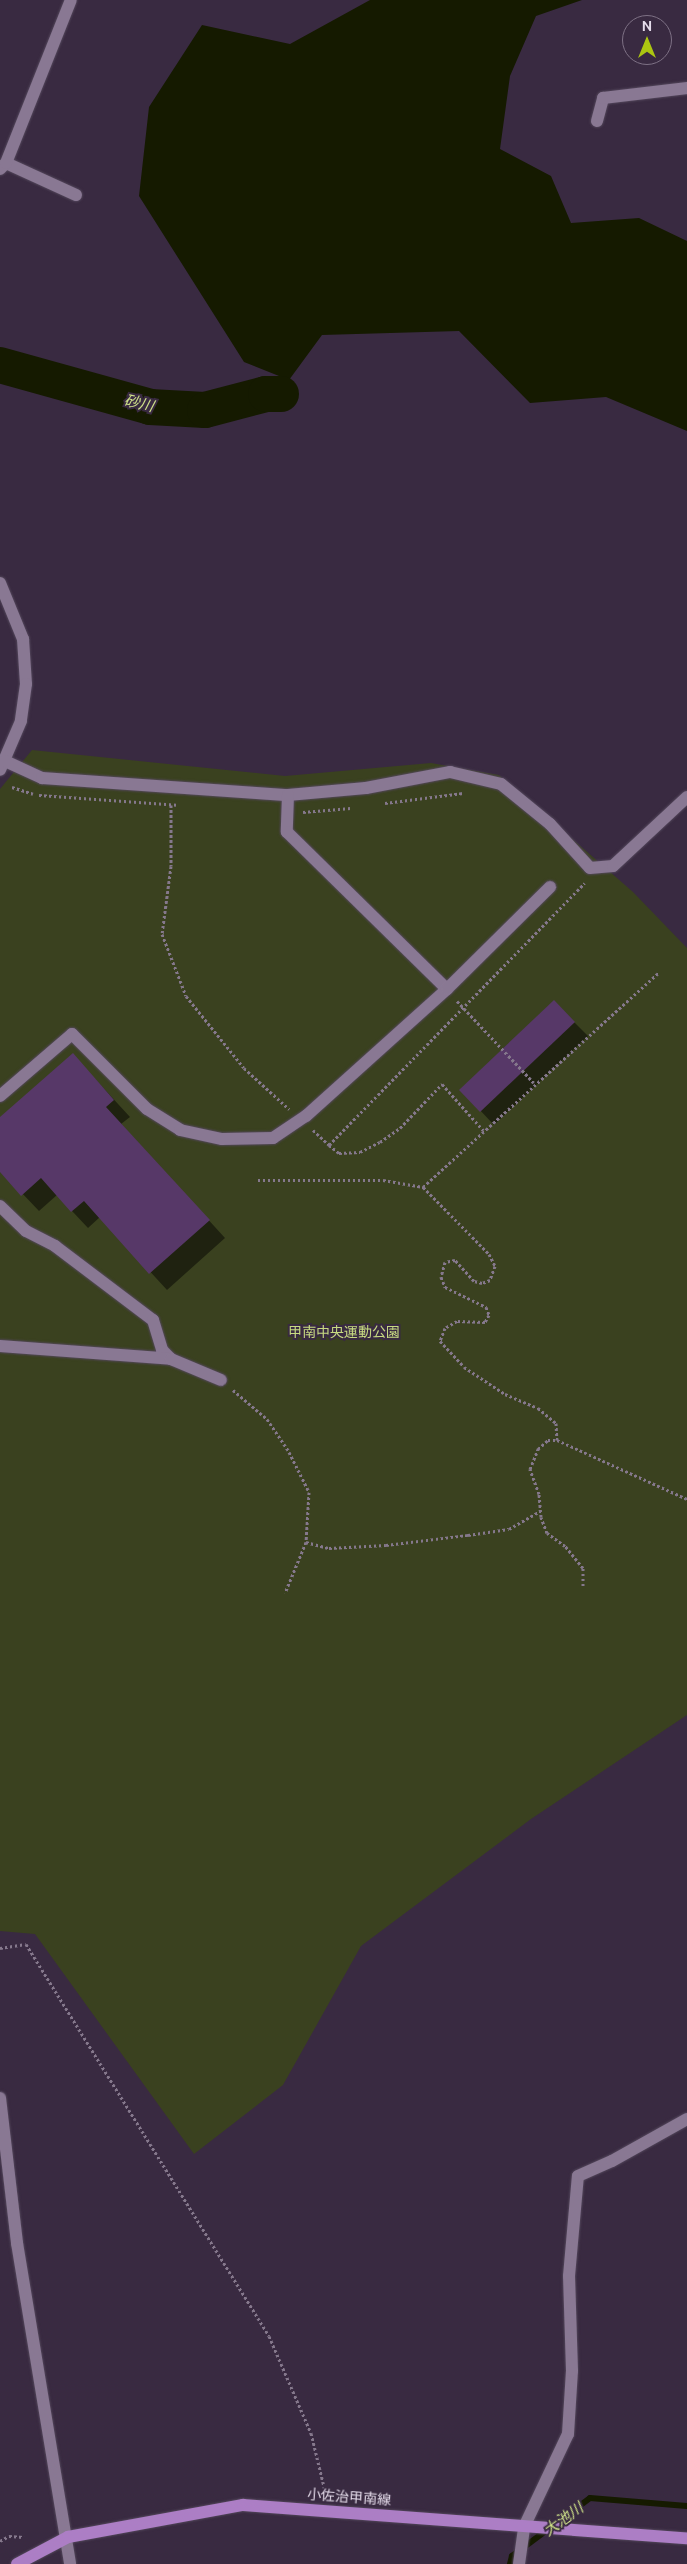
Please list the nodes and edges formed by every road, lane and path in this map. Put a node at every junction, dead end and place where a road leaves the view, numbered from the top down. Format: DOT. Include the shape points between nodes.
graph roads {
  1 [pos="71,0"];
  2 [pos="687,88"];
  3 [pos="597,121"];
  4 [pos="3,166"];
  5 [pos="76,195"];
  6 [pos="0,584"];
  7 [pos="2,766"];
  8 [pos="12,787"];
  9 [pos="469,792"];
  10 [pos="288,795"];
  11 [pos="687,797"];
  12 [pos="382,803"];
  13 [pos="171,805"];
  14 [pos="181,806"];
  15 [pos="362,806"];
  16 [pos="296,811"];
  17 [pos="589,874"];
  18 [pos="550,887"];
  19 [pos="659,972"];
  20 [pos="447,989"];
  21 [pos="465,1008"];
  22 [pos="534,1083"];
  23 [pos="0,1096"];
  24 [pos="294,1113"];
  25 [pos="308,1126"];
  26 [pos="483,1130"];
  27 [pos="329,1145"];
  28 [pos="258,1180"];
  29 [pos="423,1186"];
  30 [pos="0,1206"];
  31 [pos="0,1346"];
  32 [pos="171,1359"];
  33 [pos="221,1380"];
  34 [pos="557,1440"];
  35 [pos="687,1499"];
  36 [pos="540,1511"];
  37 [pos="306,1542"];
  38 [pos="583,1586"];
  39 [pos="284,1593"];
  40 [pos="0,1948"];
  41 [pos="0,2098"];
  42 [pos="687,2119"];
  43 [pos="5,2188"];
  44 [pos="329,2509"];
  45 [pos="524,2527"];
  46 [pos="24,2537"];
  47 [pos="68,2537"];
  48 [pos="687,2538"];
  49 [pos="0,2541"];
  50 [pos="17,2564"];
  51 [pos="70,2564"];
  52 [pos="519,2564"];
  1 -- 4 [label="street"];
  2 -- 3 [label="street" via="603,98"];
  4 -- 5 [label="street"];
  6 -- 7 [label="street" via="23,639 26,684 21,721"];
  7 -- 10 [label="street" via="42,778"];
  8 -- 13 [label="path" via="42,796"];
  9 -- 12 [label="path"];
  10 -- 17 [label="street" via="366,788 450,772 501,784 550,824"];
  10 -- 20 [label="street" via="287,832"];
  11 -- 17 [label="street" via="613,866"];
  13 -- 14 [label="path"];
  13 -- 24 [label="path" via="171,866 162,934 186,996 244,1068"];
  15 -- 16 [label="path" via="313,813"];
  17 -- 21 [label="path"];
  18 -- 20 [label="street"];
  19 -- 22 [label="path"];
  20 -- 21 [label="path"];
  20 -- 23 [label="street" via="306,1116 273,1138 222,1139 180,1130 147,1109 72,1034"];
  21 -- 22 [label="path"];
  21 -- 27 [label="path"];
  22 -- 26 [label="path"];
  25 -- 27 [label="path"];
  26 -- 27 [label="path" via="442,1084 400,1128 380,1142 360,1152 339,1153"];
  26 -- 29 [label="path"];
  28 -- 29 [label="path" via="383,1180"];
  29 -- 34 [label="path" via="489,1254 495,1266 490,1280 482,1284 474,1282 455,1260 445,1262 441,1276 444,1288 486,1307 489,1315 485,1322 457,1321 445,1328 440,1341 464,1367 505,1394 538,1408 556,1423"];
  30 -- 32 [label="street" via="26,1231 55,1246 153,1320 162,1350"];
  31 -- 32 [label="street"];
  32 -- 33 [label="street"];
  33 -- 37 [label="path" via="267,1419 289,1452 309,1492"];
  34 -- 35 [label="path"];
  34 -- 36 [label="path" via="548,1440 538,1449 530,1469 539,1494"];
  36 -- 37 [label="path" via="509,1529 468,1535 338,1547"];
  36 -- 38 [label="path" via="547,1533 565,1546 583,1568"];
  37 -- 39 [label="path"];
  40 -- 44 [label="path" via="26,1944 269,2336 310,2433"];
  41 -- 43 [label="street"];
  42 -- 45 [label="street" via="578,2176 570,2276 572,2371 568,2434"];
  43 -- 47 [label="street"];
  44 -- 45 [label="main road, 小佐治甲南線"];
  44 -- 47 [label="main road, 小佐治甲南線" via="243,2505"];
  45 -- 48 [label="main road, 小佐治甲南線"];
  45 -- 52 [label="street"];
  46 -- 49 [label="path" via="9,2536"];
  47 -- 50 [label="main road, 小佐治甲南線"];
  47 -- 51 [label="street"];
}
